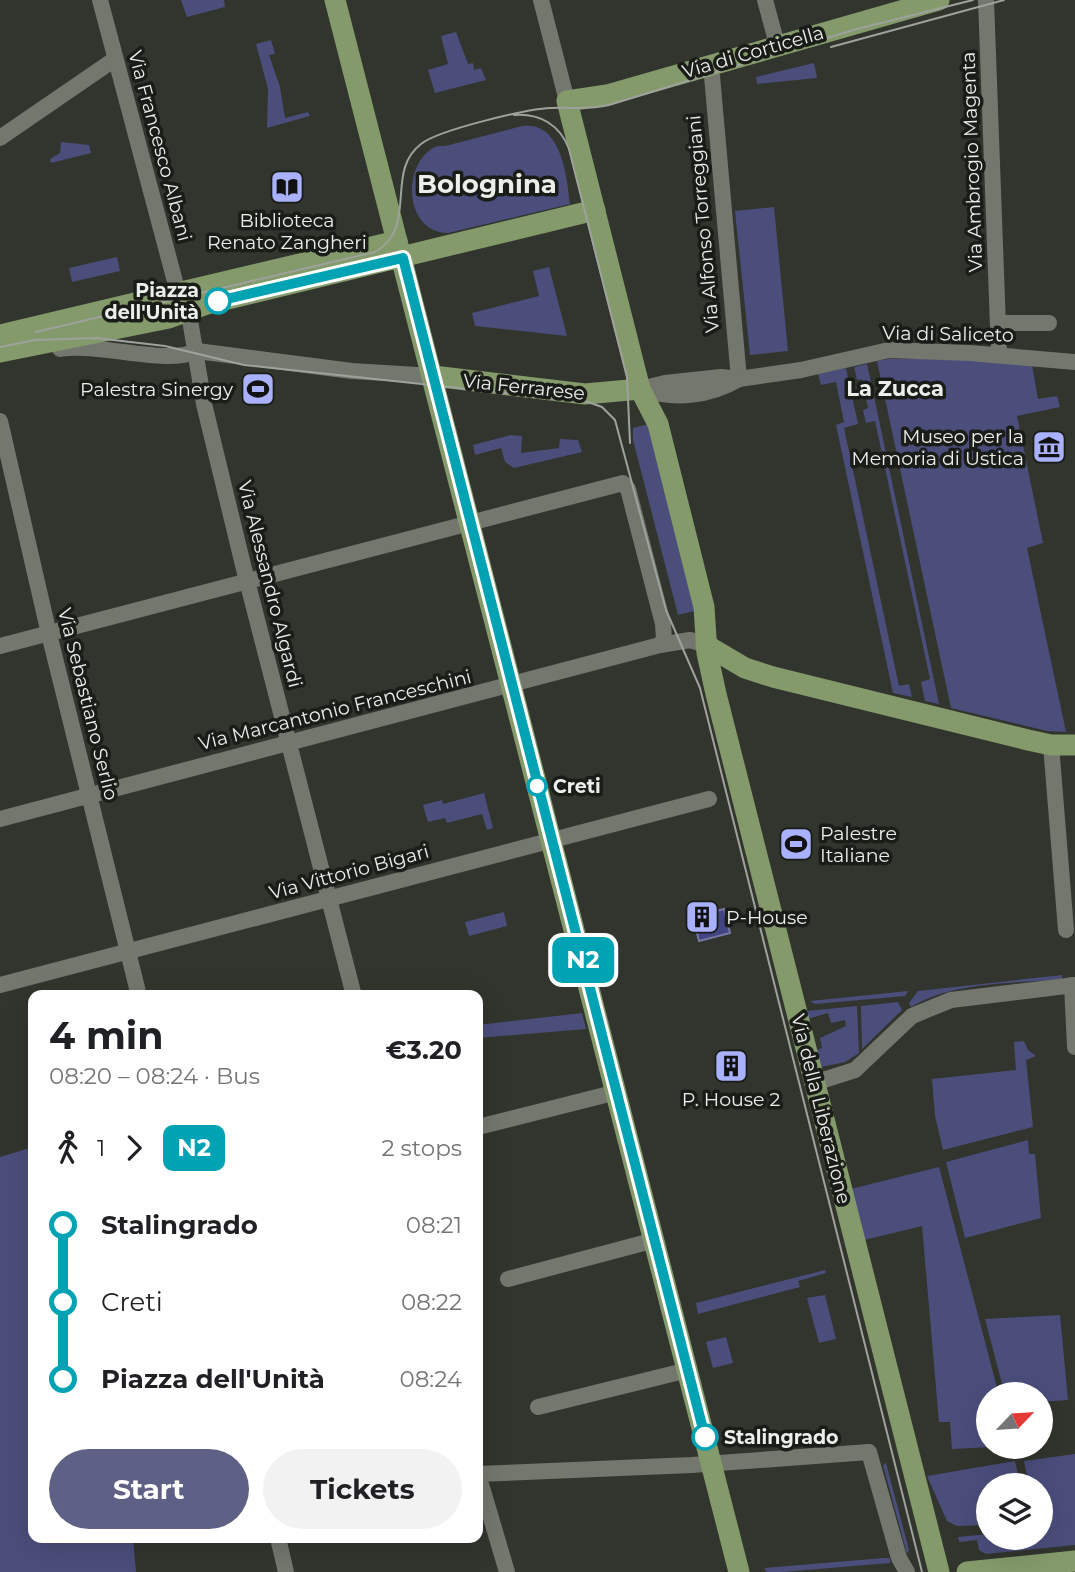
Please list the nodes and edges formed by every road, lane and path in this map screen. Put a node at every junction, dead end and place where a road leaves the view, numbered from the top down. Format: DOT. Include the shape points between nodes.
graph roads {
  1 [pos="100,0"];
  2 [pos="335,0"];
  3 [pos="541,0"];
  4 [pos="765,0"];
  5 [pos="986,0"];
  6 [pos="926,2"];
  7 [pos="778,48"];
  8 [pos="115,59"];
  9 [pos="711,65"];
  10 [pos="567,101"];
  11 [pos="0,138"];
  12 [pos="595,210"];
  13 [pos="405,249"];
  14 [pos="183,303"];
  15 [pos="998,323"];
  16 [pos="1049,323"];
  17 [pos="0,335"];
  18 [pos="197,351"];
  19 [pos="0,352"];
  20 [pos="999,355"];
  21 [pos="0,362"];
  22 [pos="1075,362"];
  23 [pos="433,376"];
  24 [pos="739,379"];
  25 [pos="640,389"];
  26 [pos="0,421"];
  27 [pos="471,522"];
  28 [pos="247,582"];
  29 [pos="706,623"];
  30 [pos="49,634"];
  31 [pos="660,645"];
  32 [pos="706,645"];
  33 [pos="0,646"];
  34 [pos="745,668"];
  35 [pos="801,684"];
  36 [pos="511,685"];
  37 [pos="716,694"];
  38 [pos="289,743"];
  39 [pos="1051,745"];
  40 [pos="1075,745"];
  41 [pos="89,795"];
  42 [pos="709,799"];
  43 [pos="0,819"];
  44 [pos="551,840"];
  45 [pos="329,900"];
  46 [pos="1066,930"];
  47 [pos="128,952"];
  48 [pos="0,985"];
  49 [pos="1073,985"];
  50 [pos="138,990"];
  51 [pos="352,990"];
  52 [pos="1075,1047"];
  53 [pos="814,1083"];
  54 [pos="617,1092"];
  55 [pos="483,1126"];
  56 [pos="655,1240"];
  57 [pos="508,1279"];
  58 [pos="688,1370"];
  59 [pos="538,1407"];
  60 [pos="712,1464"];
  61 [pos="483,1474"];
  62 [pos="483,1492"];
  63 [pos="279,1543"];
  64 [pos="1075,1561"];
  65 [pos="286,1572"];
  66 [pos="506,1572"];
  67 [pos="739,1572"];
  68 [pos="907,1572"];
  69 [pos="939,1572"];
  70 [pos="967,1572"];
  1 -- 8 [label="street, Via Francesco Albani"];
  2 -- 13 [label="main road"];
  3 -- 10 [label="street"];
  4 -- 7 [label="street"];
  5 -- 15 [label="street, Via Ambrogio Magenta"];
  6 -- 7 [label="main road, Via di Corticella"];
  7 -- 9 [label="main road, Via di Corticella"];
  8 -- 11 [label="street"];
  8 -- 14 [label="street, Via Francesco Albani"];
  9 -- 10 [label="main road, Via di Corticella" via="600,97"];
  9 -- 24 [label="street, Via Alfonso Torreggiani"];
  10 -- 12 [label="main road"];
  12 -- 13 [label="main road"];
  12 -- 25 [label="main road"];
  13 -- 14 [label="main road"];
  13 -- 23 [label="main road"];
  14 -- 17 [label="main road"];
  14 -- 18 [label="street, Via Alessandro Algardi"];
  14 -- 19 [label="main road" via="96,335"];
  15 -- 16 [label="street"];
  15 -- 20 [label="street, Via Ambrogio Magenta"];
  18 -- 21 [label="street, Via Ferrarese" via="178,356 82,347"];
  18 -- 23 [label="street, Via Ferrarese" via="352,371"];
  18 -- 28 [label="street, Via Alessandro Algardi" via="204,404"];
  20 -- 22 [label="street, Via di Saliceto"];
  20 -- 24 [label="street, Via di Saliceto" via="889,350"];
  23 -- 25 [label="main road, Via Ferrarese" via="586,394"];
  23 -- 27 [label="main road"];
  24 -- 25 [label="street, Via di Saliceto" via="725,387 667,397"];
  25 -- 29 [label="main road" via="658,424"];
  26 -- 30 [label="street, Via Sebastiano Serlio"];
  27 -- 28 [label="street"];
  27 -- 31 [label="street" via="627,485 663,624"];
  27 -- 36 [label="main road"];
  28 -- 30 [label="street"];
  28 -- 38 [label="street, Via Alessandro Algardi"];
  29 -- 32 [label="main road"];
  29 -- 35 [label="main road" via="717,639"];
  30 -- 33 [label="street"];
  30 -- 41 [label="street, Via Sebastiano Serlio"];
  31 -- 32 [label="street, Via Marcantonio Franceschini" via="693,640"];
  31 -- 36 [label="street, Via Marcantonio Franceschini"];
  32 -- 34 [label="main road"];
  32 -- 37 [label="main road, Via della Liberazione"];
  34 -- 35 [label="main road"];
  34 -- 37 [label="main road" via="723,681"];
  35 -- 39 [label="main road"];
  36 -- 38 [label="street, Via Marcantonio Franceschini"];
  36 -- 44 [label="main road"];
  37 -- 53 [label="main road, Via della Liberazione"];
  38 -- 41 [label="street, Via Marcantonio Franceschini"];
  38 -- 45 [label="street, Via Alessandro Algardi"];
  39 -- 40 [label="main road"];
  39 -- 46 [label="street"];
  41 -- 43 [label="street, Via Marcantonio Franceschini"];
  41 -- 47 [label="street, Via Sebastiano Serlio"];
  42 -- 44 [label="street, Via Vittorio Bigari"];
  44 -- 45 [label="street, Via Vittorio Bigari"];
  44 -- 54 [label="main road"];
  45 -- 47 [label="street, Via Vittorio Bigari"];
  45 -- 51 [label="street, Via Alessandro Algardi"];
  47 -- 48 [label="street, Via Vittorio Bigari"];
  47 -- 50 [label="street, Via Sebastiano Serlio"];
  49 -- 52 [label="street"];
  49 -- 53 [label="street" via="933,1006 912,1016 858,1068"];
  53 -- 69 [label="main road, Via della Liberazione"];
  54 -- 55 [label="street"];
  54 -- 56 [label="main road"];
  56 -- 57 [label="street"];
  56 -- 58 [label="main road"];
  58 -- 59 [label="street"];
  58 -- 60 [label="main road"];
  60 -- 61 [label="street"];
  60 -- 67 [label="main road"];
  60 -- 68 [label="street" via="871,1452 899,1558"];
  62 -- 66 [label="street"];
  63 -- 65 [label="street"];
  64 -- 70 [label="main road"];
}
